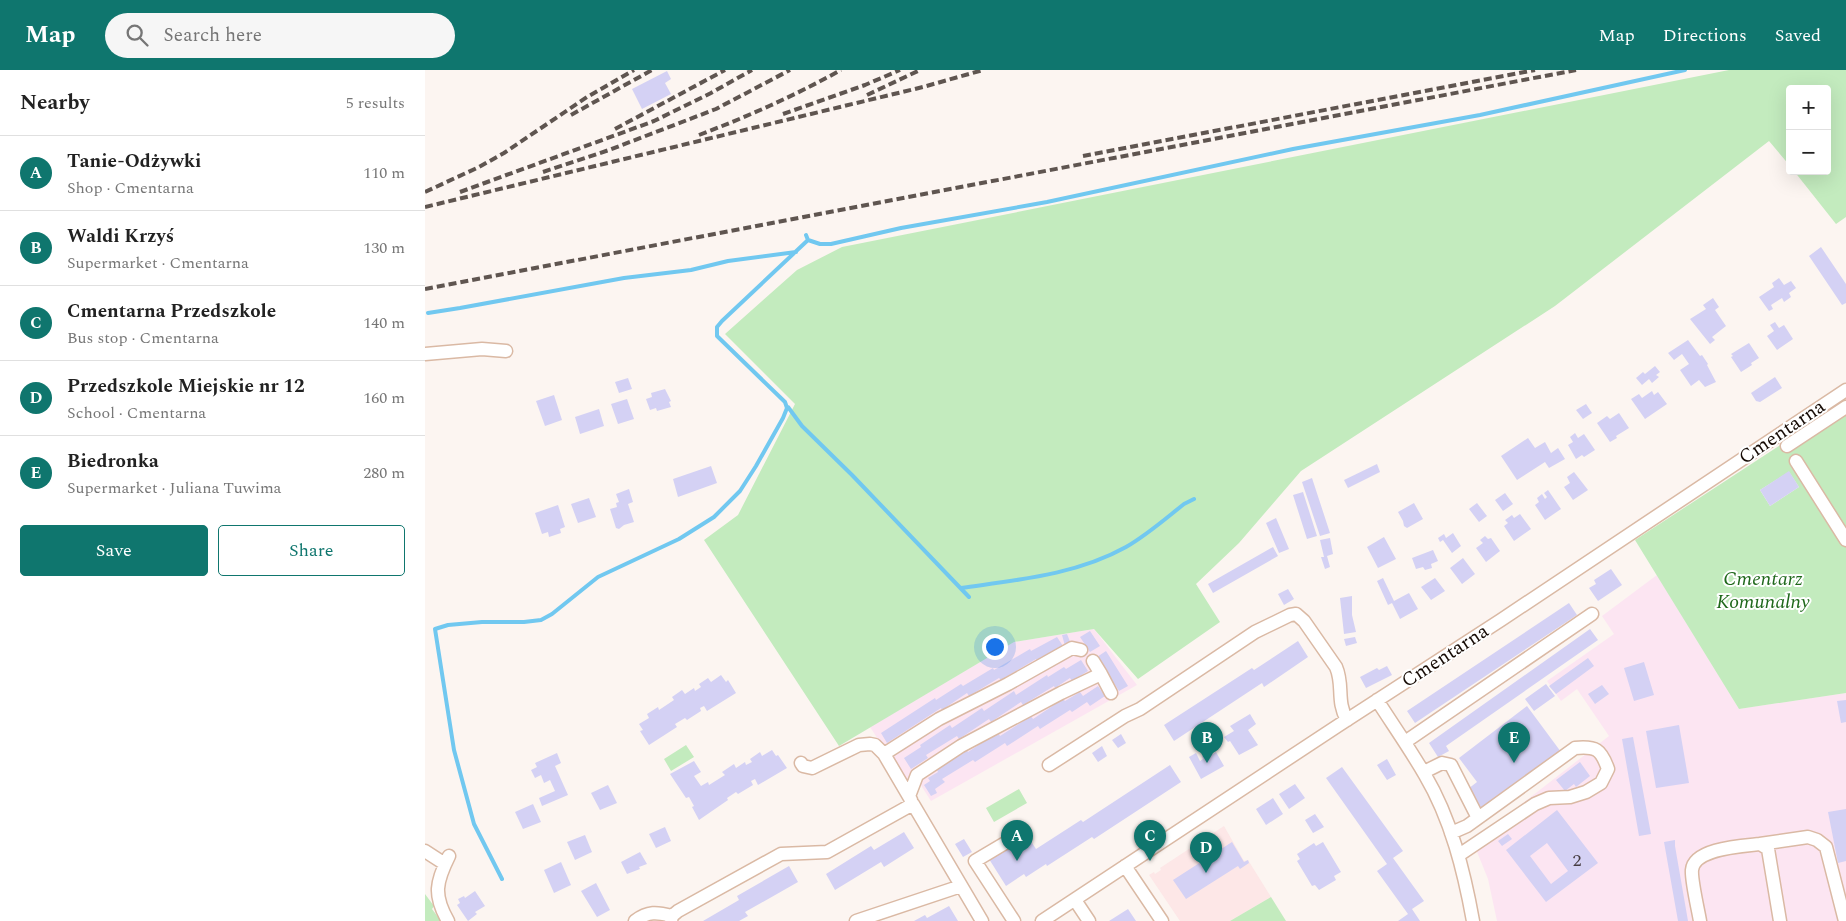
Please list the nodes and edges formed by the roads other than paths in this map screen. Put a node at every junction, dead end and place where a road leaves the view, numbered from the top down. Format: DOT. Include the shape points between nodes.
graph roads {
  1 [pos="506,351"];
  2 [pos="425,354"];
  3 [pos="1846,390"];
  4 [pos="1846,408"];
  5 [pos="1787,446"];
  6 [pos="1796,461"];
  7 [pos="1846,540"];
  8 [pos="1592,614"];
  9 [pos="1081,650"];
  10 [pos="1093,662"];
  11 [pos="1101,674"];
  12 [pos="1111,693"];
  13 [pos="1377,700"];
  14 [pos="1347,720"];
  15 [pos="1405,742"];
  16 [pos="884,754"];
  17 [pos="801,763"];
  18 [pos="1049,765"];
  19 [pos="1424,772"];
  20 [pos="911,800"];
  21 [pos="1478,818"];
  22 [pos="1022,833"];
  23 [pos="1451,834"];
  24 [pos="1760,844"];
  25 [pos="425,851"];
  26 [pos="1459,855"];
  27 [pos="1125,866"];
  28 [pos="961,886"];
  29 [pos="1075,900"];
  30 [pos="672,918"];
  31 [pos="449,921"];
  32 [pos="635,921"];
  33 [pos="856,921"];
  34 [pos="982,921"];
  35 [pos="1014,921"];
  36 [pos="1042,921"];
  37 [pos="1089,921"];
  38 [pos="1162,921"];
  39 [pos="1473,921"];
  40 [pos="1700,921"];
  41 [pos="1780,921"];
  42 [pos="1845,921"];
  1 -- 2 [label="street" via="482,349"];
  3 -- 13 [label="street, Cmentarna"];
  4 -- 5 [label="street"];
  6 -- 7 [label="street"];
  8 -- 15 [label="street"];
  9 -- 16 [label="street" via="1072,648 939,719"];
  10 -- 11 [label="street"];
  11 -- 12 [label="street"];
  11 -- 20 [label="street" via="961,746 917,775"];
  13 -- 14 [label="street, Cmentarna"];
  13 -- 15 [label="street"];
  14 -- 18 [label="street" via="1341,706 1336,667 1305,621 1296,614 1255,632"];
  14 -- 27 [label="street, Cmentarna"];
  15 -- 19 [label="street"];
  16 -- 17 [label="street" via="875,745 865,744 817,767 807,768"];
  16 -- 20 [label="street"];
  19 -- 21 [label="street" via="1442,763 1451,764"];
  19 -- 23 [label="street"];
  20 -- 28 [label="street"];
  20 -- 30 [label="street" via="827,852 781,854 677,911"];
  21 -- 23 [label="street"];
  21 -- 26 [label="street" via="1575,748 1590,746 1602,753 1608,769 1601,783 1586,792 1549,798 1535,804"];
  22 -- 35 [label="street" via="975,860"];
  23 -- 26 [label="street"];
  24 -- 40 [label="street" via="1705,853 1696,859 1692,870"];
  24 -- 41 [label="street" via="1768,849"];
  24 -- 42 [label="street" via="1808,837 1826,847"];
  25 -- 31 [label="street" via="447,860 437,894"];
  26 -- 39 [label="street"];
  27 -- 29 [label="street, Cmentarna"];
  27 -- 38 [label="street"];
  28 -- 33 [label="street"];
  28 -- 34 [label="street"];
  29 -- 36 [label="street, Cmentarna"];
  29 -- 37 [label="street"];
  30 -- 32 [label="street" via="658,912 647,913"];
}
